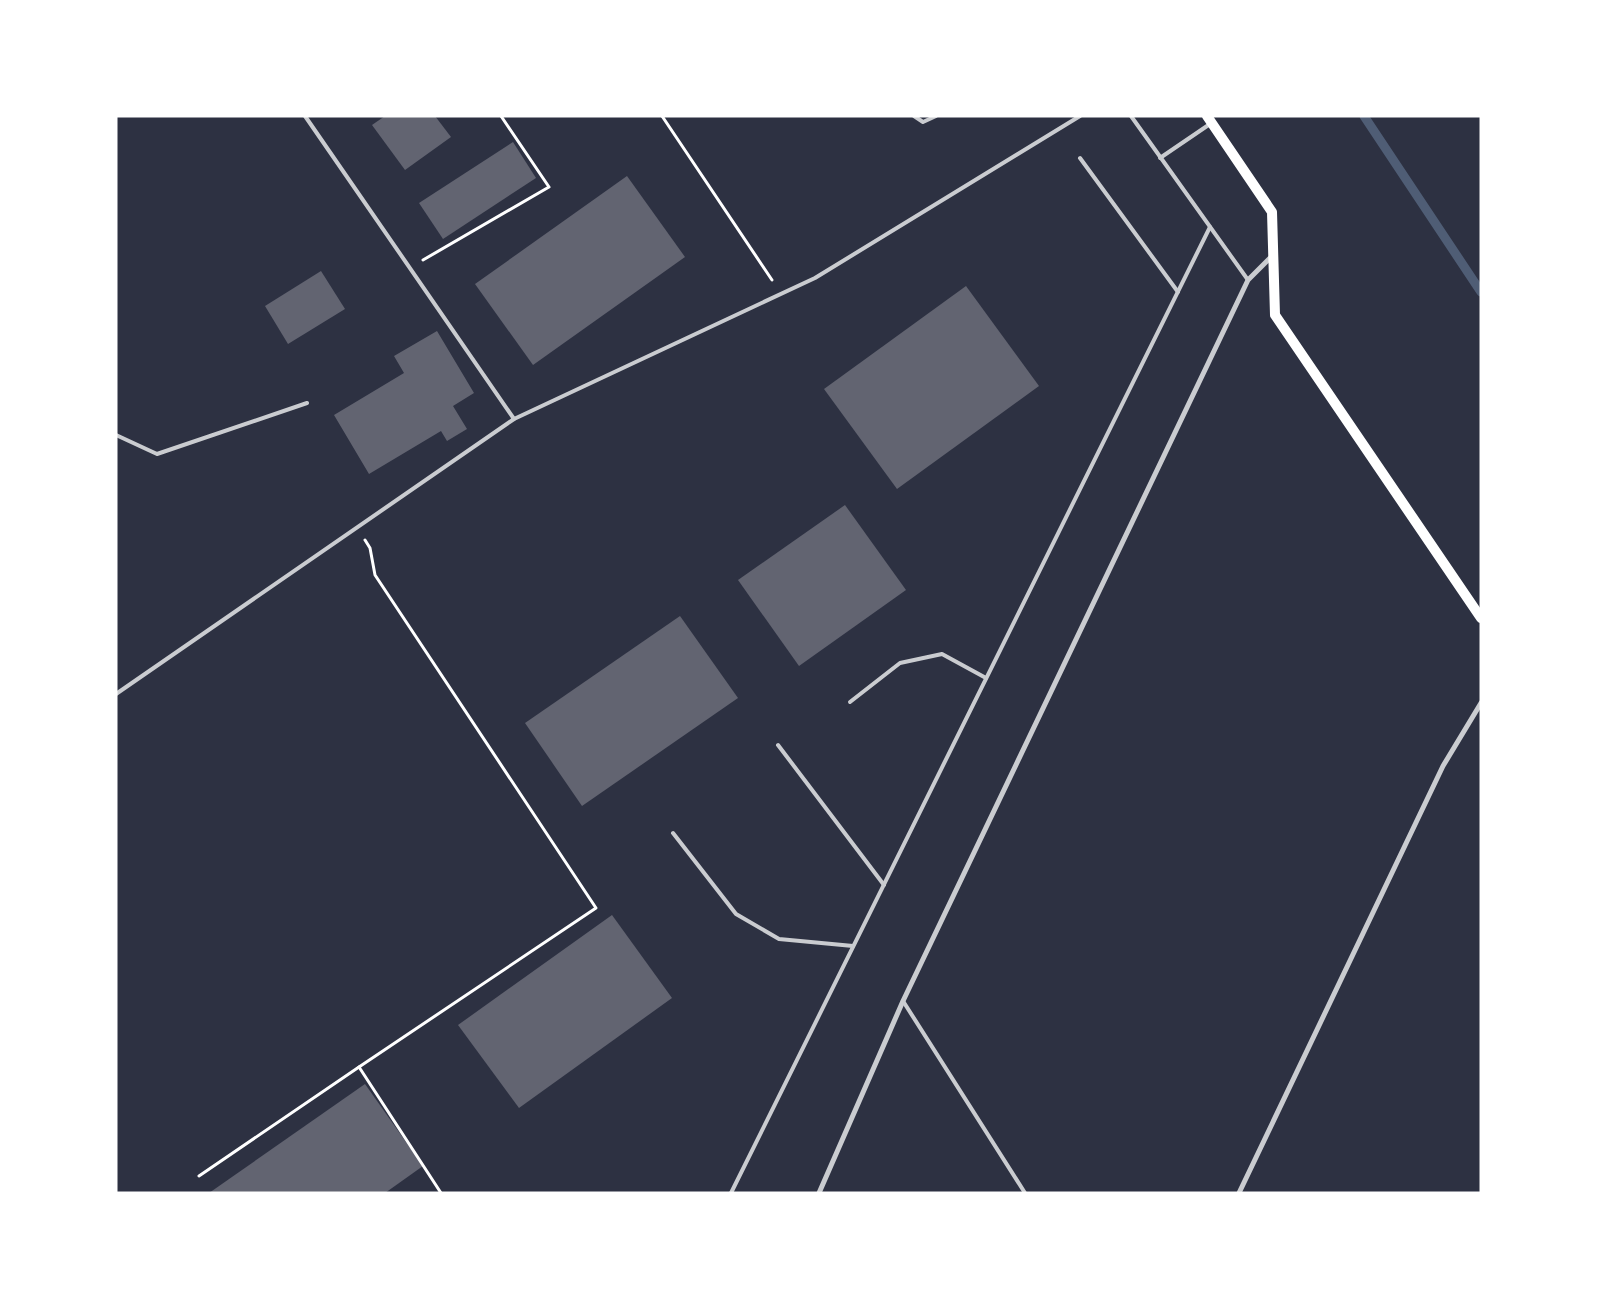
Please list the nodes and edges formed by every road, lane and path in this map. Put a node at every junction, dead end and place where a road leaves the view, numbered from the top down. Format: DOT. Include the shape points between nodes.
graph roads {
  1 [pos="305,116"];
  2 [pos="501,116"];
  3 [pos="662,116"];
  4 [pos="914,116"];
  5 [pos="936,116"];
  6 [pos="1080,116"];
  7 [pos="1131,116"];
  8 [pos="1210,119"];
  9 [pos="1080,158"];
  10 [pos="1160,158"];
  11 [pos="1210,227"];
  12 [pos="1273,254"];
  13 [pos="409,267"];
  14 [pos="1248,280"];
  15 [pos="1178,292"];
  16 [pos="781,294"];
  17 [pos="307,403"];
  18 [pos="514,419"];
  19 [pos="116,436"];
  20 [pos="358,526"];
  21 [pos="1481,618"];
  22 [pos="986,678"];
  23 [pos="116,694"];
  24 [pos="850,702"];
  25 [pos="1481,703"];
  26 [pos="778,745"];
  27 [pos="673,833"];
  28 [pos="884,885"];
  29 [pos="853,946"];
  30 [pos="903,1001"];
  31 [pos="359,1067"];
  32 [pos="199,1176"];
  33 [pos="441,1193"];
  34 [pos="731,1193"];
  35 [pos="820,1193"];
  36 [pos="1025,1193"];
  37 [pos="1239,1193"];
  1 -- 13 [label="lane"];
  2 -- 13 [label="path" via="550,187"];
  3 -- 16 [label="path"];
  4 -- 5 [label="lane" via="922,122"];
  6 -- 16 [label="lane" via="815,278"];
  7 -- 10 [label="lane"];
  8 -- 10 [label="lane"];
  8 -- 12 [label="main road" via="1272,212"];
  9 -- 15 [label="lane"];
  10 -- 11 [label="lane"];
  11 -- 14 [label="lane"];
  11 -- 15 [label="lane"];
  12 -- 14 [label="street"];
  12 -- 21 [label="main road" via="1275,315"];
  13 -- 18 [label="lane"];
  14 -- 30 [label="street"];
  15 -- 22 [label="lane"];
  16 -- 18 [label="lane"];
  17 -- 19 [label="lane" via="157,454"];
  18 -- 20 [label="lane"];
  20 -- 23 [label="lane"];
  20 -- 31 [label="path" via="370,548 375,575 596,908"];
  22 -- 24 [label="lane" via="942,654 900,663"];
  22 -- 28 [label="lane"];
  25 -- 37 [label="street" via="1443,766"];
  26 -- 28 [label="lane"];
  27 -- 29 [label="lane" via="736,914 779,939"];
  28 -- 29 [label="lane"];
  29 -- 34 [label="lane"];
  30 -- 35 [label="street"];
  30 -- 36 [label="lane"];
  31 -- 32 [label="path"];
  31 -- 33 [label="path"];
}
